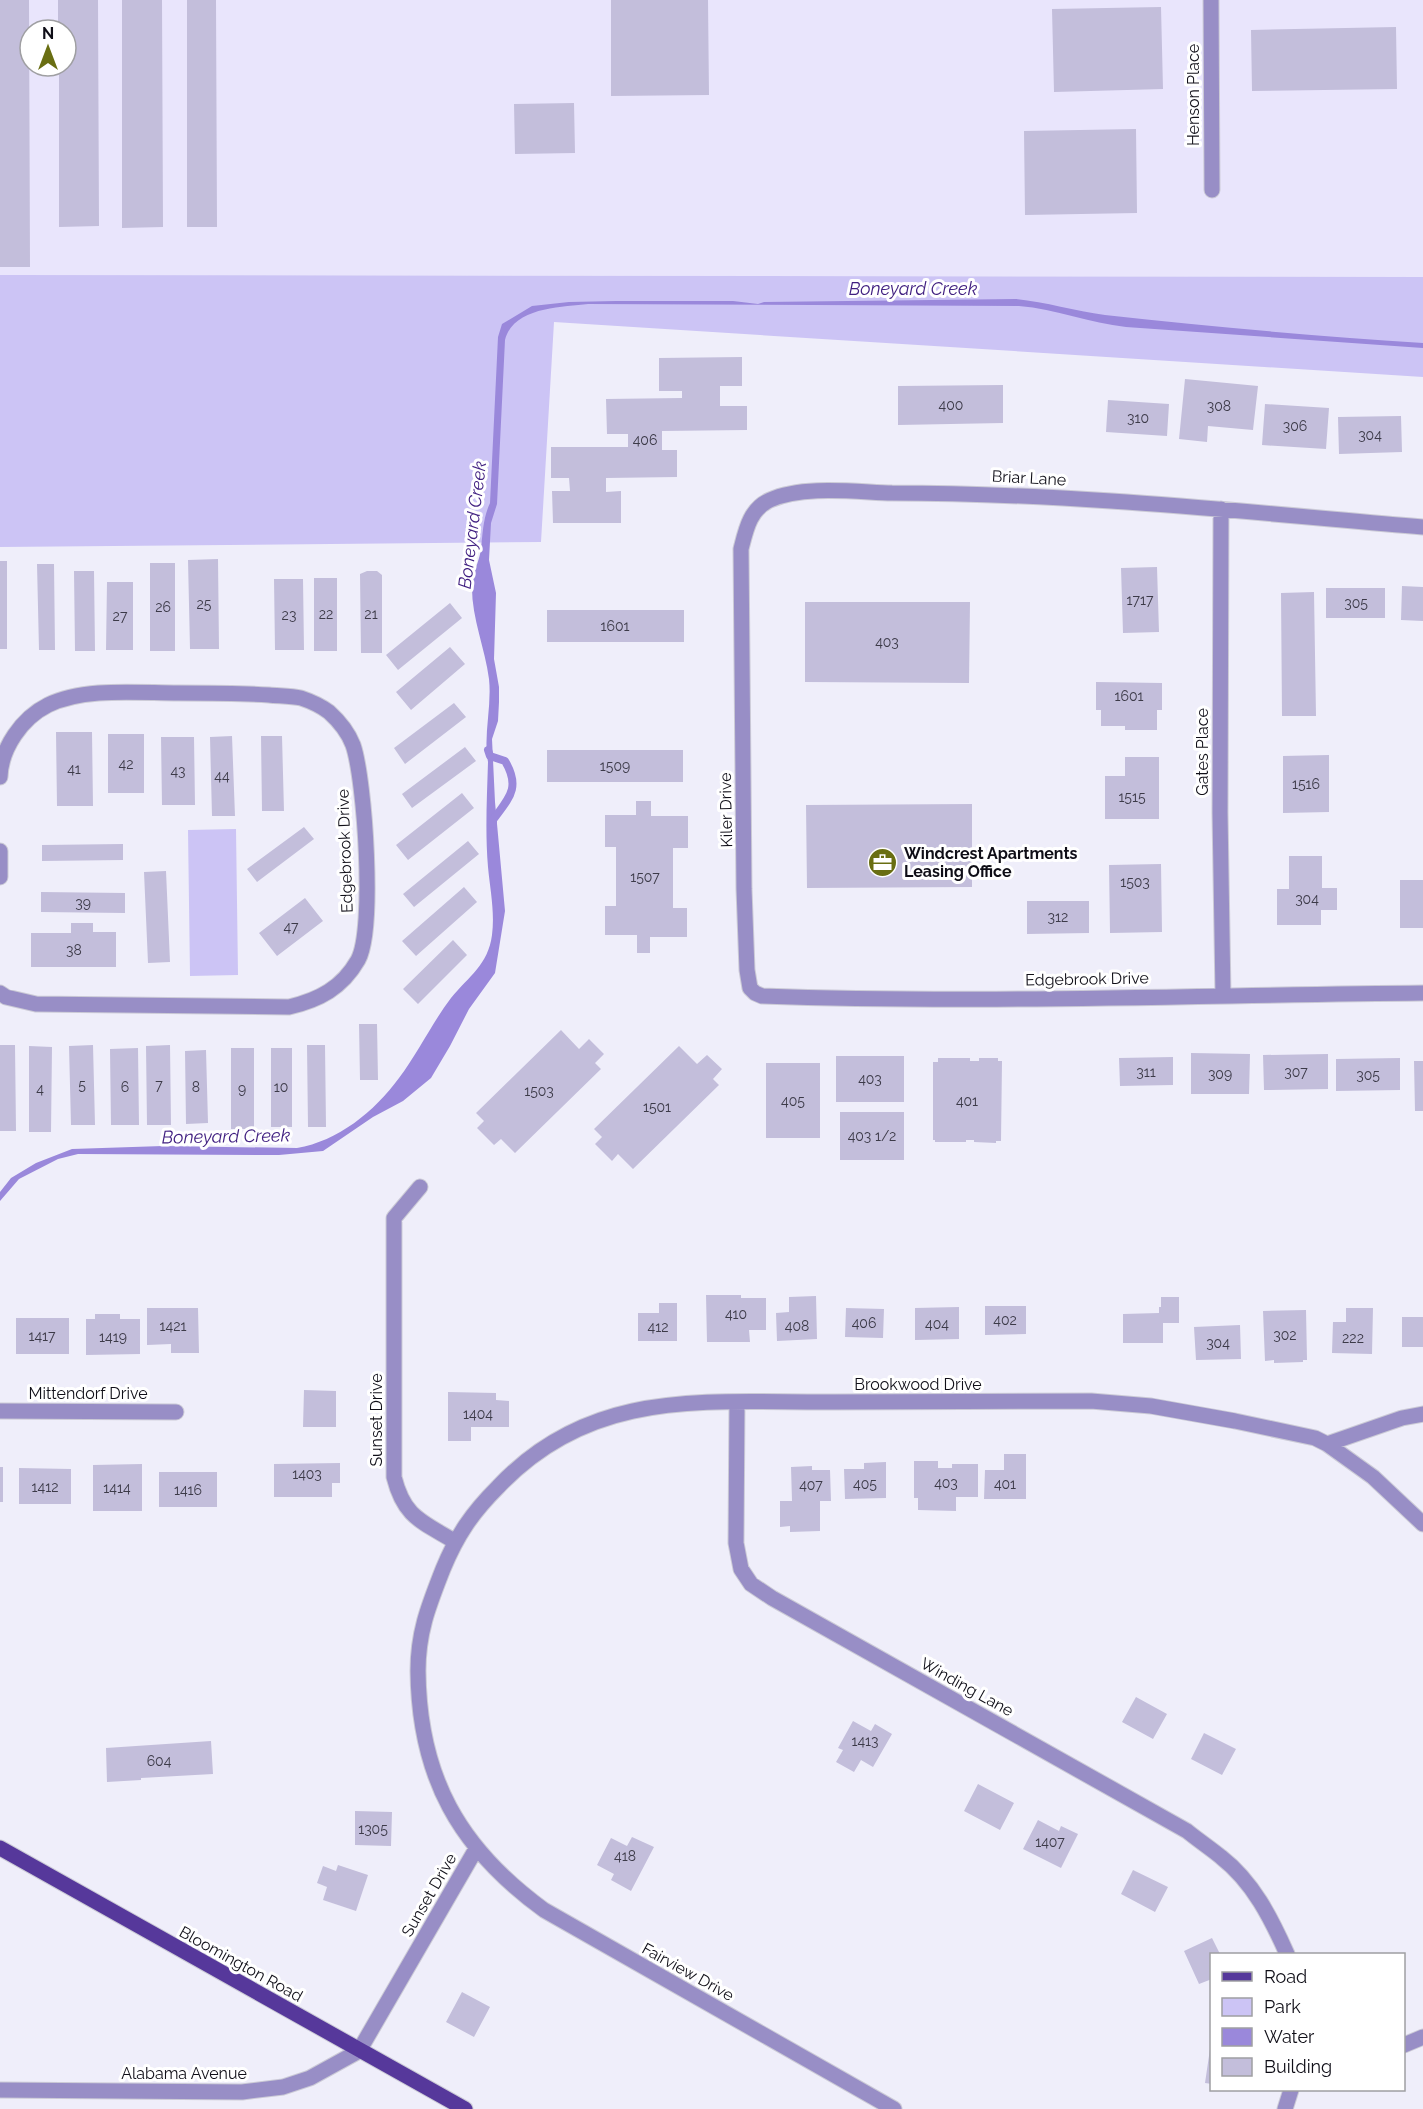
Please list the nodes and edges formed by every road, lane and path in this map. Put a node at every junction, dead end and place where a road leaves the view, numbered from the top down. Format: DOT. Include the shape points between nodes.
graph roads {
  1 [pos="1211,0"];
  2 [pos="1212,190"];
  3 [pos="1221,509"];
  4 [pos="1423,527"];
  5 [pos="741,627"];
  6 [pos="0,777"];
  7 [pos="0,851"];
  8 [pos="0,878"];
  9 [pos="753,991"];
  10 [pos="0,993"];
  11 [pos="1423,993"];
  12 [pos="1223,995"];
  13 [pos="420,1187"];
  14 [pos="737,1403"];
  15 [pos="0,1411"];
  16 [pos="176,1412"];
  17 [pos="1423,1414"];
  18 [pos="1327,1444"];
  19 [pos="1423,1524"];
  20 [pos="454,1541"];
  21 [pos="0,1848"];
  22 [pos="476,1849"];
  23 [pos="1287,1953"];
  24 [pos="1423,2037"];
  25 [pos="1405,2045"];
  26 [pos="359,2051"];
  27 [pos="0,2090"];
  28 [pos="1291,2091"];
  29 [pos="446,2104"];
  30 [pos="465,2109"];
  31 [pos="894,2109"];
  32 [pos="1285,2109"];
  1 -- 2 [label="street, Henson Place"];
  3 -- 4 [label="street, Briar Lane"];
  3 -- 5 [label="street, Briar Lane" via="977,493 784,495 762,504 748,522 741,549"];
  3 -- 12 [label="street, Gates Place"];
  5 -- 9 [label="street, Kiler Drive" via="744,889 747,970"];
  6 -- 10 [label="street, Edgebrook Drive" via="6,749 18,730 36,712 69,698 98,693 233,692 312,702 342,724 360,775 366,925 359,958 348,975 330,992 289,1007 36,1004"];
  7 -- 8 [label="street"];
  9 -- 12 [label="street, Edgebrook Drive" via="762,996 828,998"];
  11 -- 12 [label="street, Edgebrook Drive"];
  13 -- 20 [label="street, Sunset Drive" via="394,1218 394,1477 409,1512"];
  14 -- 18 [label="street, Brookwood Drive" via="1091,1401 1151,1406 1235,1421"];
  14 -- 20 [label="street, Brookwood Drive" via="650,1407 581,1426 544,1446 516,1468 481,1504"];
  14 -- 23 [label="street, Winding Lane" via="736,1543 741,1569 751,1584 1187,1831 1223,1858 1251,1887"];
  15 -- 16 [label="street, Mittendorf Drive"];
  17 -- 18 [label="street"];
  18 -- 19 [label="street, Brookwood Drive" via="1373,1477"];
  20 -- 22 [label="street, Sunset Drive" via="423,1620 418,1702 424,1741 436,1778 453,1815"];
  21 -- 26 [label="main road, Bloomington Road"];
  22 -- 26 [label="street, Sunset Drive"];
  22 -- 31 [label="street, Fairview Drive" via="515,1889 544,1910"];
  24 -- 25 [label="street"];
  26 -- 27 [label="street, Alabama Avenue" via="310,2078 283,2087 242,2092"];
  26 -- 29 [label="main road, Bloomington Road"];
  28 -- 32 [label="street"];
  29 -- 30 [label="main road, Bloomington Road"];
}
